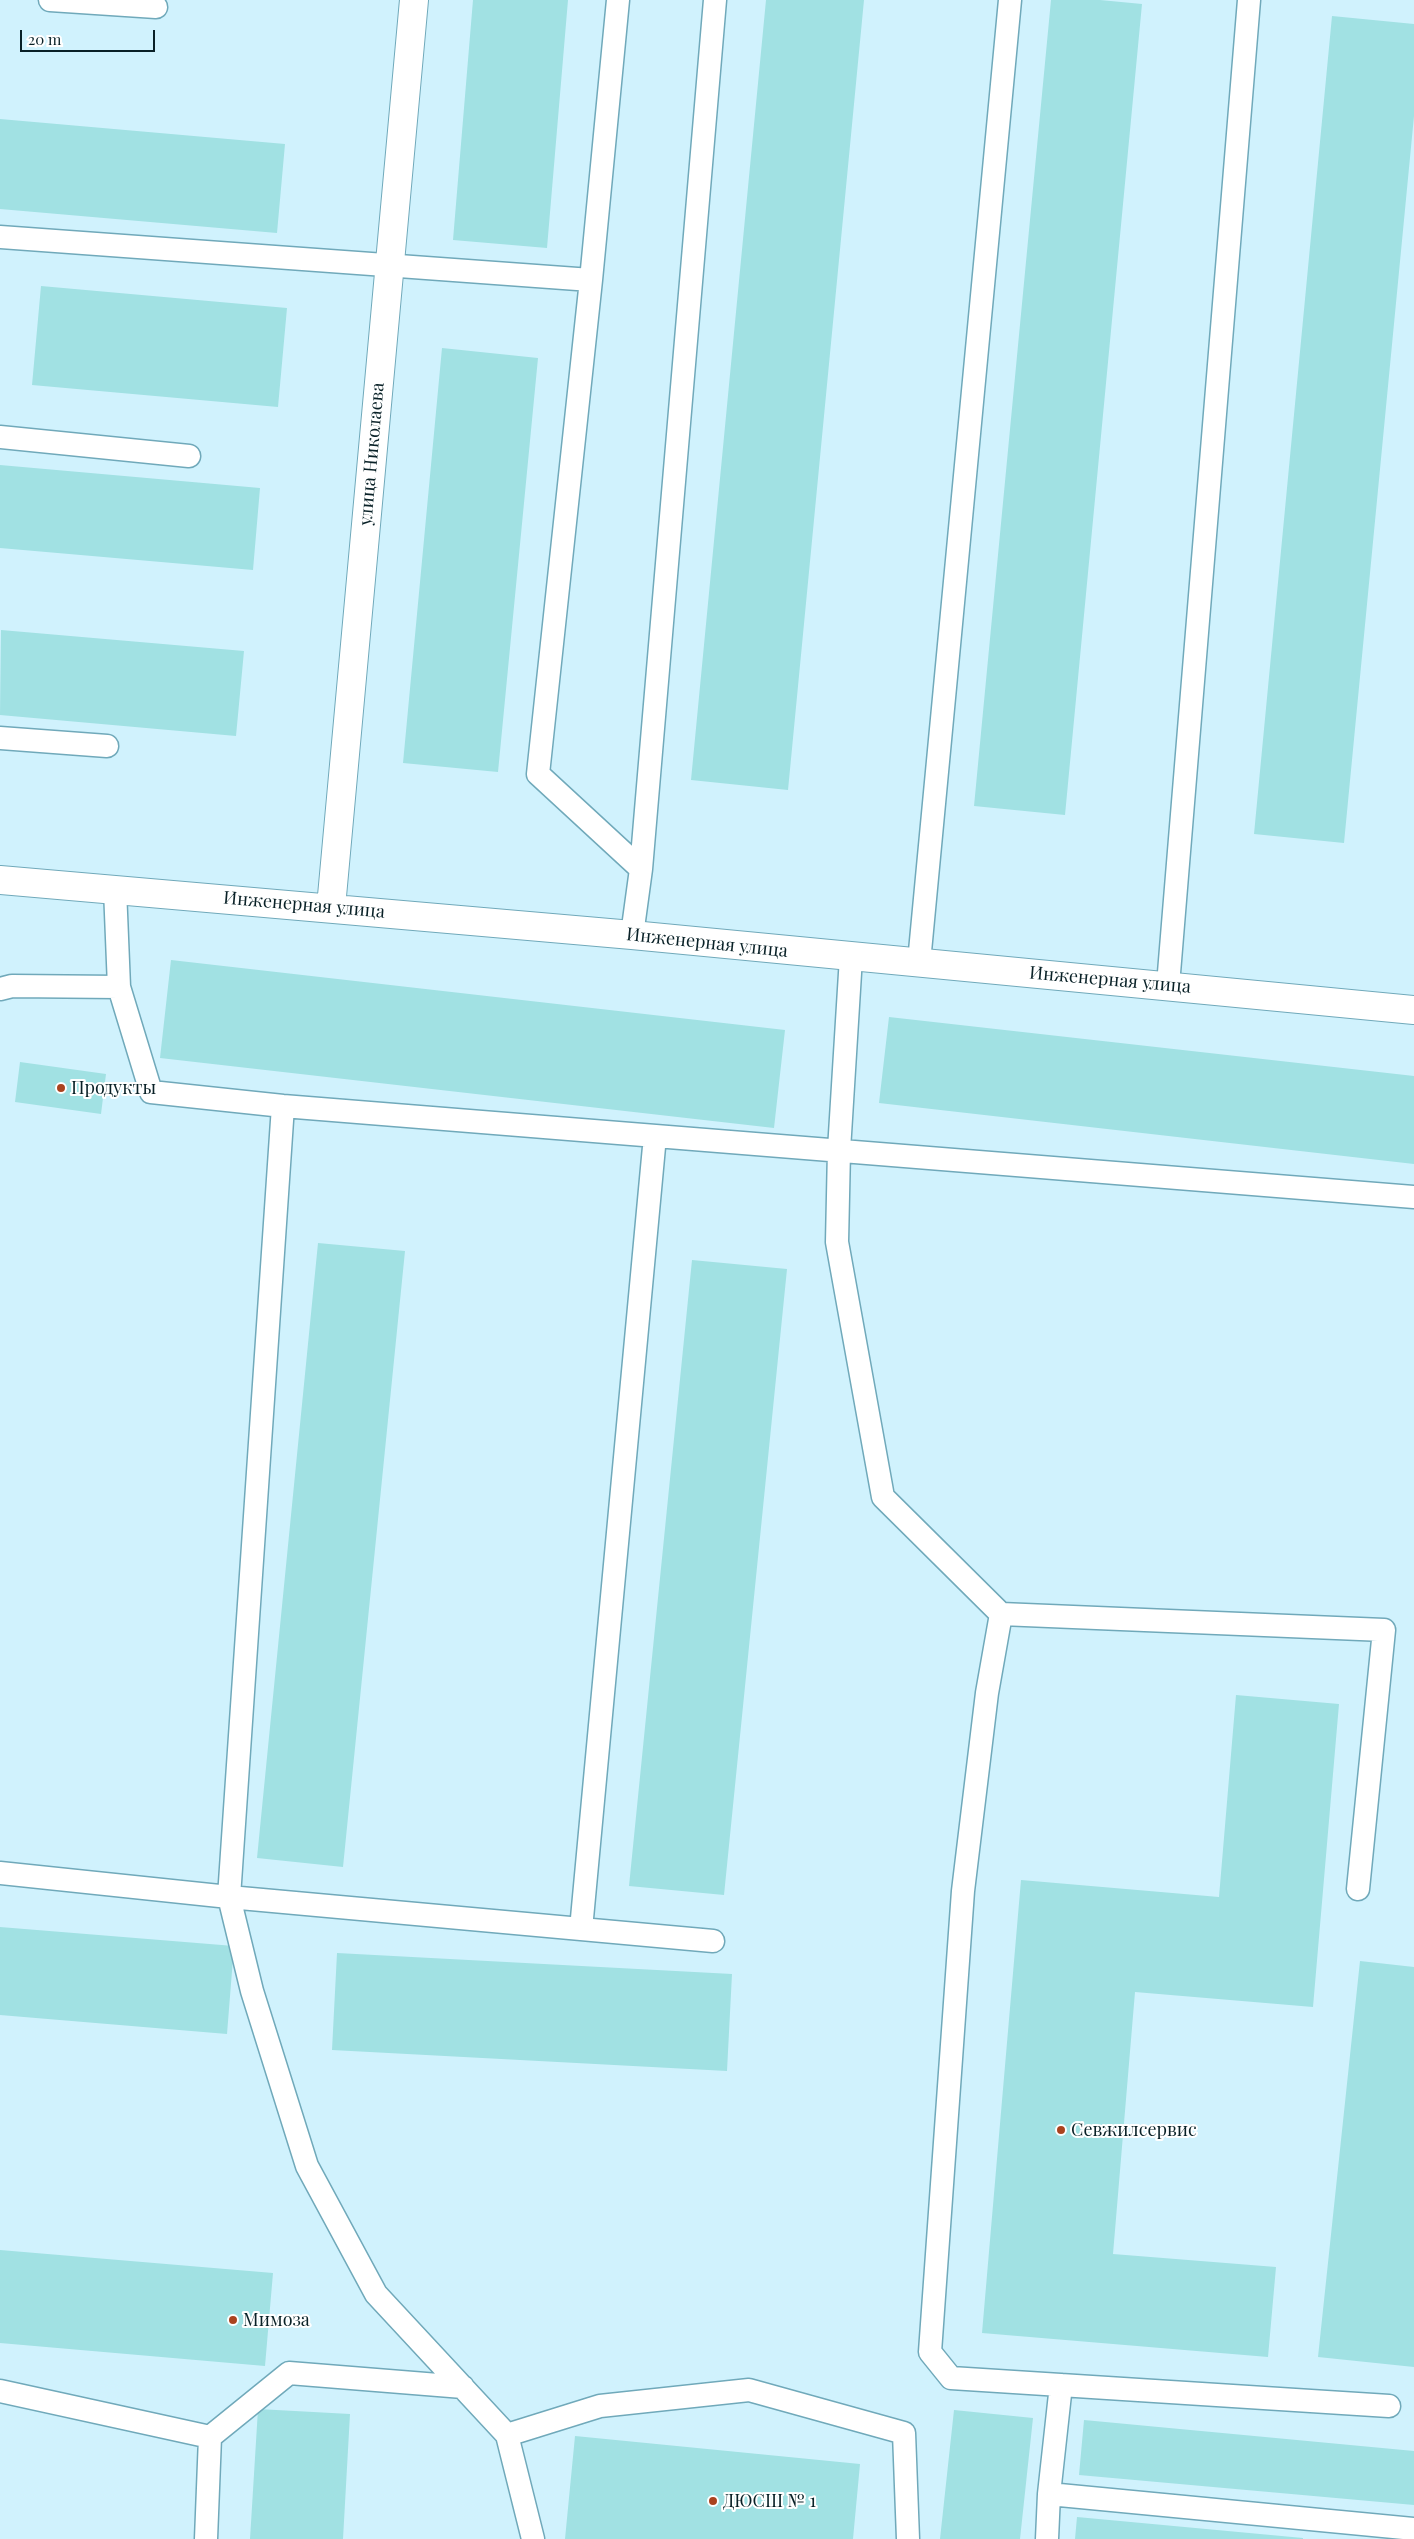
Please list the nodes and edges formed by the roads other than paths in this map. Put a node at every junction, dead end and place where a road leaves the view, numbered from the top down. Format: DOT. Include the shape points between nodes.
graph roads {
  1 [pos="50,0"];
  2 [pos="414,0"];
  3 [pos="618,0"];
  4 [pos="715,0"];
  5 [pos="1010,0"];
  6 [pos="1249,0"];
  7 [pos="156,7"];
  8 [pos="0,237"];
  9 [pos="389,266"];
  10 [pos="591,280"];
  11 [pos="0,437"];
  12 [pos="189,456"];
  13 [pos="0,738"];
  14 [pos="107,746"];
  15 [pos="641,869"];
  16 [pos="0,880"];
  17 [pos="115,889"];
  18 [pos="331,908"];
  19 [pos="632,935"];
  20 [pos="851,957"];
  21 [pos="919,962"];
  22 [pos="1168,985"];
  23 [pos="119,987"];
  24 [pos="0,990"];
  25 [pos="1414,1010"];
  26 [pos="283,1106"];
  27 [pos="655,1136"];
  28 [pos="839,1150"];
  29 [pos="1414,1197"];
  30 [pos="1001,1614"];
  31 [pos="0,1874"];
  32 [pos="1358,1889"];
  33 [pos="228,1897"];
  34 [pos="582,1929"];
  35 [pos="713,1941"];
  36 [pos="1061,2385"];
  37 [pos="463,2387"];
  38 [pos="0,2391"];
  39 [pos="1389,2406"];
  40 [pos="507,2435"];
  41 [pos="210,2437"];
  42 [pos="1049,2494"];
  43 [pos="1414,2529"];
  44 [pos="206,2539"];
  45 [pos="533,2539"];
  46 [pos="908,2539"];
  47 [pos="1047,2539"];
  1 -- 7 [label="lane"];
  2 -- 9 [label="street, улица Николаева"];
  3 -- 10 [label="lane"];
  4 -- 15 [label="lane"];
  5 -- 21 [label="lane"];
  6 -- 22 [label="lane"];
  8 -- 9 [label="lane"];
  9 -- 10 [label="lane"];
  9 -- 18 [label="street, улица Николаева"];
  10 -- 15 [label="lane" via="538,774"];
  11 -- 12 [label="lane"];
  13 -- 14 [label="lane"];
  15 -- 19 [label="lane"];
  16 -- 17 [label="street, Инженерная улица"];
  17 -- 18 [label="street, Инженерная улица"];
  17 -- 23 [label="lane"];
  18 -- 19 [label="street, Инженерная улица"];
  19 -- 20 [label="street, Инженерная улица"];
  20 -- 21 [label="street, Инженерная улица"];
  20 -- 28 [label="lane"];
  21 -- 22 [label="street, Инженерная улица"];
  22 -- 25 [label="street, Инженерная улица"];
  23 -- 24 [label="lane" via="12,986"];
  23 -- 26 [label="lane" via="151,1092"];
  26 -- 27 [label="lane"];
  26 -- 33 [label="lane"];
  27 -- 28 [label="lane"];
  27 -- 34 [label="lane"];
  28 -- 29 [label="lane"];
  28 -- 30 [label="lane" via="837,1242 883,1497"];
  30 -- 32 [label="lane" via="1384,1630"];
  30 -- 36 [label="lane" via="987,1693 963,1891 930,2352 951,2378"];
  31 -- 33 [label="lane"];
  33 -- 34 [label="lane"];
  33 -- 37 [label="lane" via="252,1991 307,2166 376,2294"];
  34 -- 35 [label="lane"];
  36 -- 39 [label="lane"];
  36 -- 42 [label="lane"];
  37 -- 40 [label="lane"];
  37 -- 41 [label="lane" via="289,2373"];
  38 -- 41 [label="lane"];
  40 -- 45 [label="lane"];
  40 -- 46 [label="lane" via="600,2406 749,2390 904,2434"];
  41 -- 44 [label="lane"];
  42 -- 43 [label="lane"];
  42 -- 47 [label="lane"];
}
